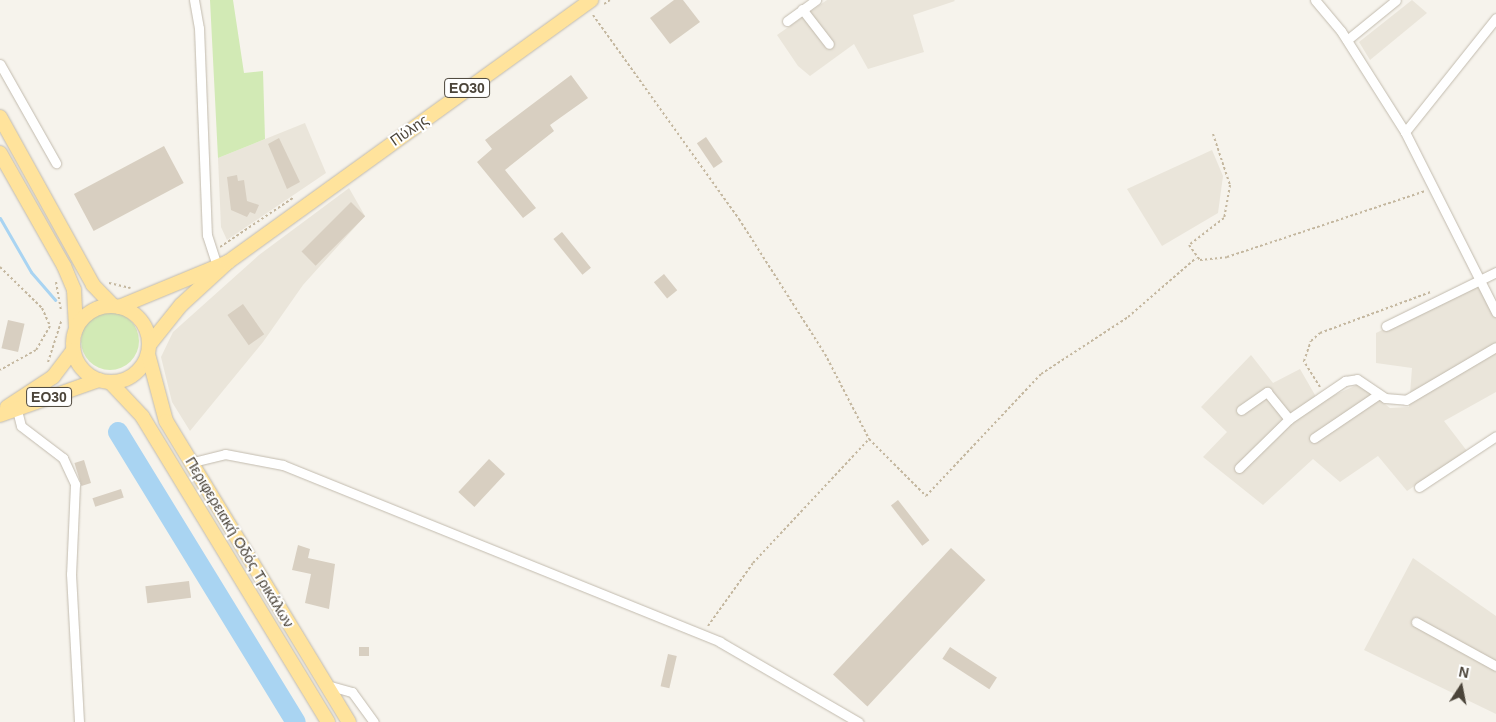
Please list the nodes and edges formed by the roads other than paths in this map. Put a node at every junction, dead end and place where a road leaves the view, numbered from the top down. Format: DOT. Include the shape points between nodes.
graph roads {
  1 [pos="194,0"];
  2 [pos="816,0"];
  3 [pos="1315,0"];
  4 [pos="1396,0"];
  5 [pos="588,2"];
  6 [pos="802,10"];
  7 [pos="1496,18"];
  8 [pos="787,21"];
  9 [pos="1347,40"];
  10 [pos="829,44"];
  11 [pos="0,64"];
  12 [pos="0,117"];
  13 [pos="1405,132"];
  14 [pos="0,153"];
  15 [pos="56,163"];
  16 [pos="219,260"];
  17 [pos="1496,272"];
  18 [pos="1480,281"];
  19 [pos="116,307"];
  20 [pos="1496,312"];
  21 [pos="1386,326"];
  22 [pos="76,329"];
  23 [pos="1496,347"];
  24 [pos="148,349"];
  25 [pos="73,350"];
  26 [pos="105,381"];
  27 [pos="1379,394"];
  28 [pos="17,410"];
  29 [pos="1241,410"];
  30 [pos="0,413"];
  31 [pos="1289,419"];
  32 [pos="1496,436"];
  33 [pos="1314,438"];
  34 [pos="193,462"];
  35 [pos="1239,468"];
  36 [pos="1419,487"];
  37 [pos="1416,622"];
  38 [pos="1496,666"];
  39 [pos="327,686"];
  40 [pos="79,722"];
  41 [pos="328,722"];
  42 [pos="349,722"];
  43 [pos="374,722"];
  44 [pos="858,722"];
  1 -- 16 [label="street"];
  2 -- 6 [label="street"];
  3 -- 9 [label="street"];
  4 -- 9 [label="street"];
  5 -- 16 [label="main road, Πύλης / ΕΟ30"];
  6 -- 8 [label="street"];
  6 -- 10 [label="street"];
  7 -- 13 [label="street"];
  9 -- 13 [label="street"];
  11 -- 15 [label="street"];
  12 -- 19 [label="main road" via="90,278"];
  13 -- 18 [label="street"];
  14 -- 22 [label="main road" via="68,273"];
  16 -- 19 [label="main road, ΕΟ30"];
  16 -- 24 [label="main road, ΕΟ30"];
  17 -- 18 [label="street"];
  18 -- 20 [label="street"];
  18 -- 21 [label="street"];
  19 -- 22 [label="main road, ΕΟ30" via="91,312"];
  19 -- 24 [label="main road" via="141,321"];
  22 -- 25 [label="main road, ΕΟ30"];
  23 -- 27 [label="street" via="1413,397 1396,400"];
  24 -- 26 [label="main road, ΕΟ30" via="134,374"];
  24 -- 34 [label="main road, Περιφερειακή Οδός Τρικάλων" via="164,416"];
  25 -- 26 [label="main road, ΕΟ30" via="82,368"];
  25 -- 30 [label="main road, ΕΟ30" via="53,377"];
  26 -- 28 [label="main road, ΕΟ30"];
  26 -- 41 [label="main road, Περιφερειακή Οδός Τρικάλων" via="142,416"];
  27 -- 31 [label="street" via="1351,379"];
  27 -- 33 [label="street"];
  28 -- 30 [label="main road, ΕΟ30"];
  28 -- 40 [label="street" via="21,426 63,458 75,484 71,574"];
  29 -- 31 [label="street" via="1267,392"];
  31 -- 35 [label="street"];
  32 -- 36 [label="street"];
  34 -- 39 [label="main road, Περιφερειακή Οδός Τρικάλων"];
  34 -- 44 [label="street" via="224,454 283,465 704,635 785,676"];
  37 -- 38 [label="street"];
  39 -- 42 [label="main road, Περιφερειακή Οδός Τρικάλων"];
  39 -- 43 [label="street" via="352,692"];
}
